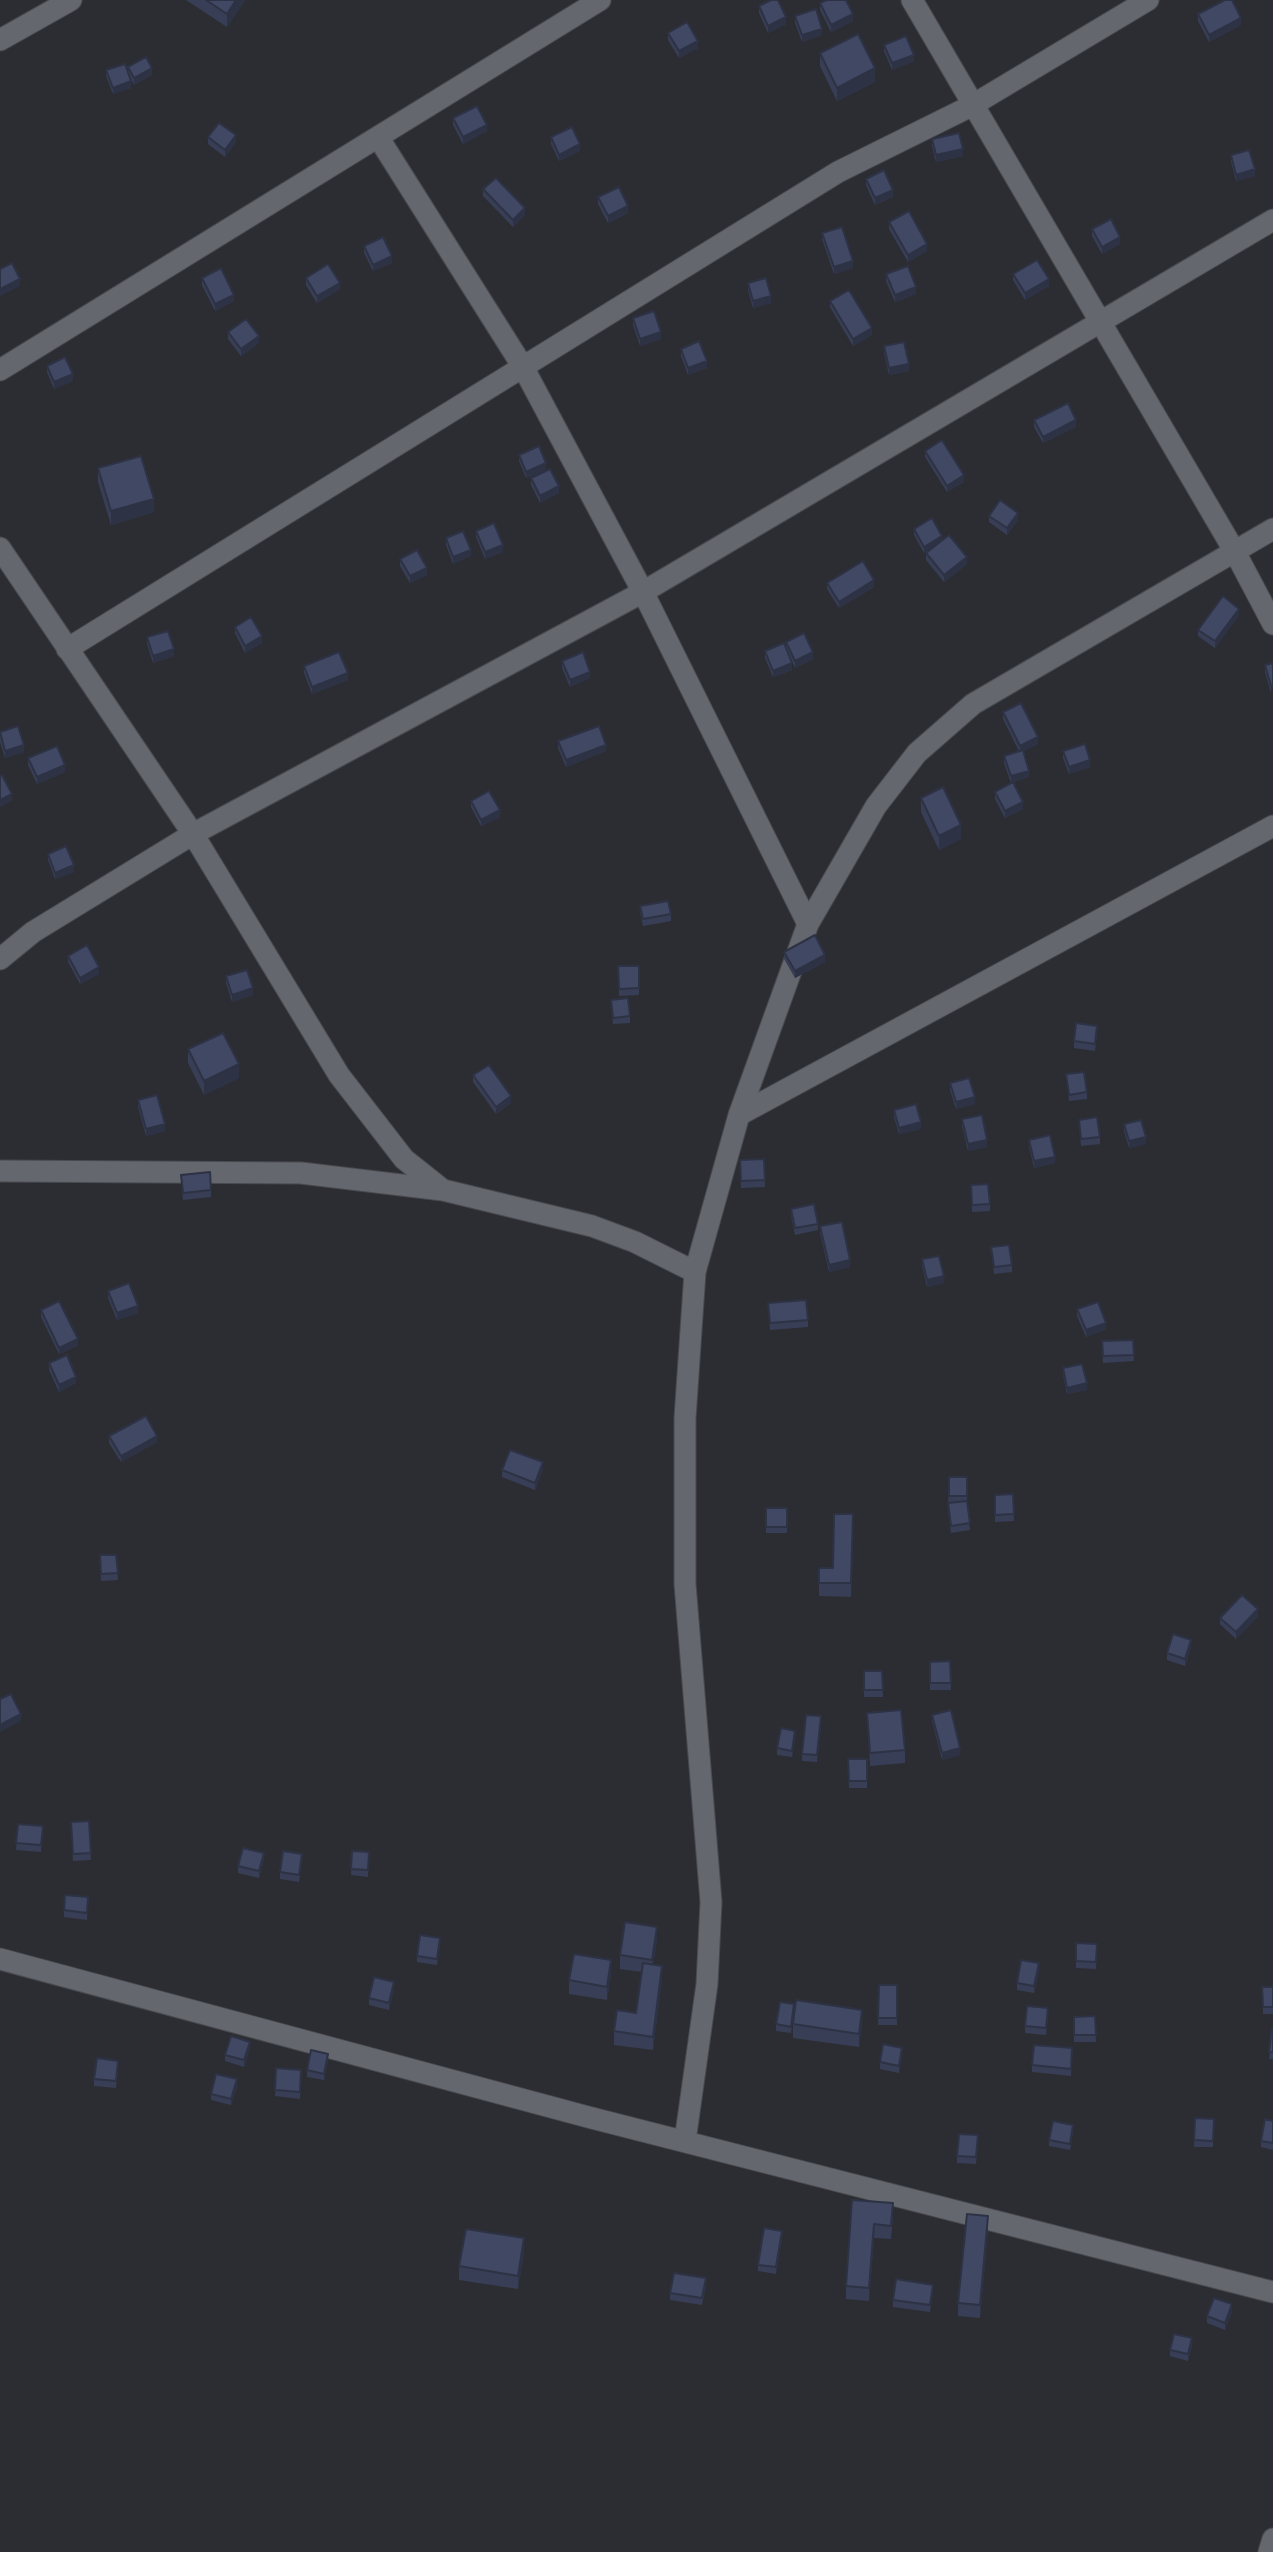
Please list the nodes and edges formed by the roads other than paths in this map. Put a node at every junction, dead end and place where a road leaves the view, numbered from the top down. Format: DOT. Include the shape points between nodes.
graph roads {
  1 [pos="71,0"];
  2 [pos="600,0"];
  3 [pos="912,0"];
  4 [pos="1148,0"];
  5 [pos="0,40"];
  6 [pos="971,106"];
  7 [pos="378,137"];
  8 [pos="1273,220"];
  9 [pos="1102,323"];
  10 [pos="523,367"];
  11 [pos="0,370"];
  12 [pos="1273,529"];
  13 [pos="0,548"];
  14 [pos="1235,552"];
  15 [pos="643,592"];
  16 [pos="1273,624"];
  17 [pos="67,649"];
  18 [pos="1273,826"];
  19 [pos="193,834"];
  20 [pos="808,924"];
  21 [pos="0,959"];
  22 [pos="739,1115"];
  23 [pos="0,1171"];
  24 [pos="443,1190"];
  25 [pos="695,1272"];
  26 [pos="0,1959"];
  27 [pos="685,2141"];
  28 [pos="1273,2292"];
  29 [pos="1273,2539"];
  30 [pos="1269,2552"];
  1 -- 5 [label="street"];
  2 -- 7 [label="street"];
  3 -- 6 [label="street"];
  4 -- 6 [label="street"];
  6 -- 9 [label="street"];
  6 -- 10 [label="street" via="838,172"];
  7 -- 10 [label="street"];
  7 -- 11 [label="street"];
  8 -- 9 [label="street"];
  9 -- 14 [label="street"];
  9 -- 15 [label="street"];
  10 -- 15 [label="street"];
  10 -- 17 [label="street"];
  12 -- 14 [label="street"];
  13 -- 17 [label="street"];
  14 -- 16 [label="street"];
  14 -- 20 [label="street" via="963,712 917,753 876,806"];
  15 -- 19 [label="street"];
  15 -- 20 [label="street"];
  17 -- 19 [label="street"];
  18 -- 22 [label="street"];
  19 -- 21 [label="street" via="33,932"];
  19 -- 24 [label="street" via="340,1074 404,1158"];
  20 -- 22 [label="street"];
  22 -- 25 [label="street"];
  23 -- 24 [label="street" via="301,1173"];
  24 -- 25 [label="street" via="592,1226"];
  25 -- 27 [label="street" via="685,1418 685,1584 711,1902 707,1984"];
  26 -- 27 [label="street"];
  27 -- 28 [label="street"];
  29 -- 30 [label="street"];
}
